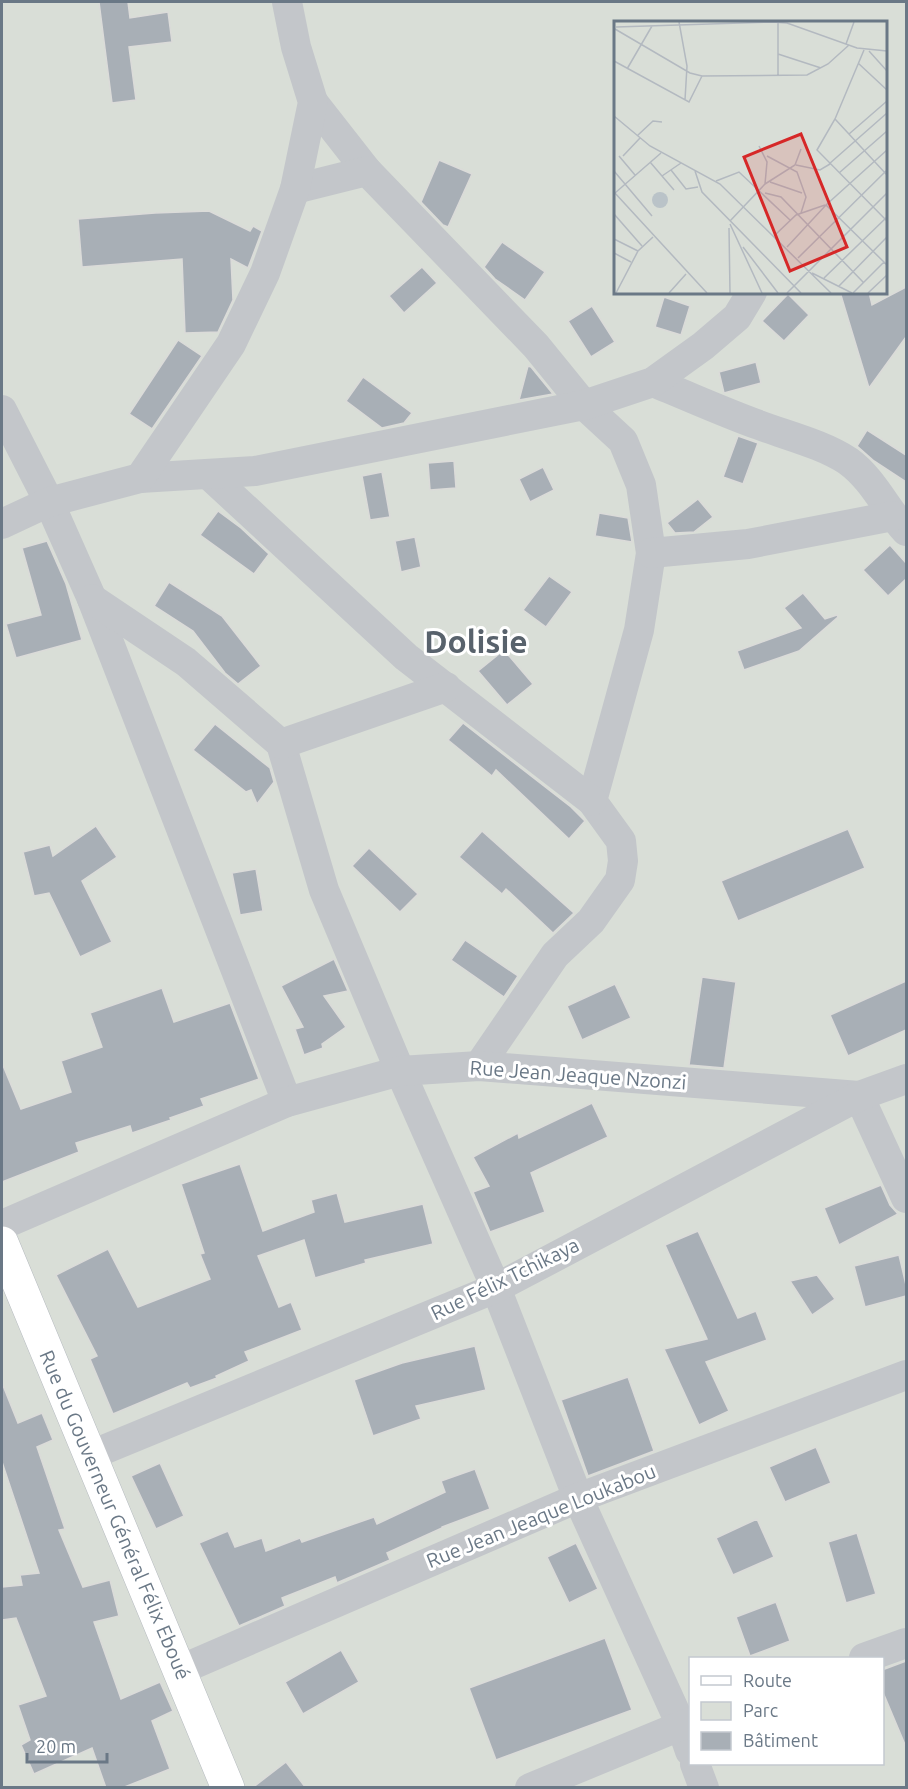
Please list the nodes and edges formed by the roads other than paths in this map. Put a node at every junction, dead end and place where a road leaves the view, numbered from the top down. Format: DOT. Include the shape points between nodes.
graph roads {
  1 [pos="287,2"];
  2 [pos="313,102"];
  3 [pos="367,171"];
  4 [pos="295,189"];
  5 [pos="751,294"];
  6 [pos="653,382"];
  7 [pos="584,405"];
  8 [pos="2,410"];
  9 [pos="208,474"];
  10 [pos="140,478"];
  11 [pos="49,501"];
  12 [pos="900,523"];
  13 [pos="2,524"];
  14 [pos="651,554"];
  15 [pos="92,599"];
  16 [pos="446,687"];
  17 [pos="281,744"];
  18 [pos="592,801"];
  19 [pos="479,1066"];
  20 [pos="400,1071"];
  21 [pos="906,1079"];
  22 [pos="859,1096"];
  23 [pos="287,1102"];
  24 [pos="906,1198"];
  25 [pos="2,1225"];
  26 [pos="2,1243"];
  27 [pos="496,1288"];
  28 [pos="906,1375"];
  29 [pos="91,1455"];
  30 [pos="578,1498"];
  31 [pos="906,1643"];
  32 [pos="869,1657"];
  33 [pos="180,1670"];
  34 [pos="687,1733"];
  35 [pos="695,1765"];
  36 [pos="228,1788"];
  37 [pos="530,1788"];
  38 [pos="704,1788"];
  1 -- 2 [label="street"];
  2 -- 3 [label="street"];
  2 -- 4 [label="street"];
  3 -- 4 [label="street"];
  3 -- 7 [label="street" via="536,346"];
  4 -- 10 [label="street" via="265,273 231,344"];
  5 -- 6 [label="street" via="736,317"];
  6 -- 7 [label="street"];
  6 -- 12 [label="street" via="848,461 873,485"];
  7 -- 9 [label="street" via="255,471"];
  7 -- 14 [label="street" via="623,441 641,485"];
  8 -- 11 [label="street"];
  9 -- 10 [label="street"];
  9 -- 16 [label="street" via="406,657"];
  10 -- 11 [label="street"];
  11 -- 13 [label="street"];
  11 -- 15 [label="street"];
  12 -- 14 [label="street"];
  14 -- 18 [label="street" via="639,630"];
  15 -- 17 [label="street" via="186,662"];
  15 -- 23 [label="street"];
  16 -- 17 [label="street"];
  16 -- 18 [label="street"];
  17 -- 20 [label="street" via="324,890"];
  18 -- 19 [label="street" via="621,841 620,880 591,921 555,955"];
  19 -- 20 [label="street, Rue Jean Jeaque Nzonzi"];
  19 -- 22 [label="street, Rue Jean Jeaque Nzonzi"];
  20 -- 23 [label="street, Rue Jean Jeaque Nzonzi"];
  20 -- 27 [label="street"];
  21 -- 22 [label="street, Rue Félix Tchikaya"];
  22 -- 24 [label="street"];
  22 -- 27 [label="street, Rue Félix Tchikaya"];
  23 -- 25 [label="street, Rue Jean Jeaque Nzonzi"];
  26 -- 29 [label="main road, Rue du Gouverneur Général Félix Eboué"];
  27 -- 29 [label="street, Rue Félix Tchikaya"];
  27 -- 30 [label="street"];
  28 -- 30 [label="street, Rue Jean Jeaque Loukabou"];
  29 -- 33 [label="main road, Rue du Gouverneur Général Félix Eboué"];
  30 -- 33 [label="street, Rue Jean Jeaque Loukabou"];
  30 -- 34 [label="street"];
  31 -- 32 [label="street"];
  33 -- 36 [label="main road, Rue du Gouverneur Général Félix Eboué"];
  34 -- 37 [label="street"];
  35 -- 38 [label="street"];
}
